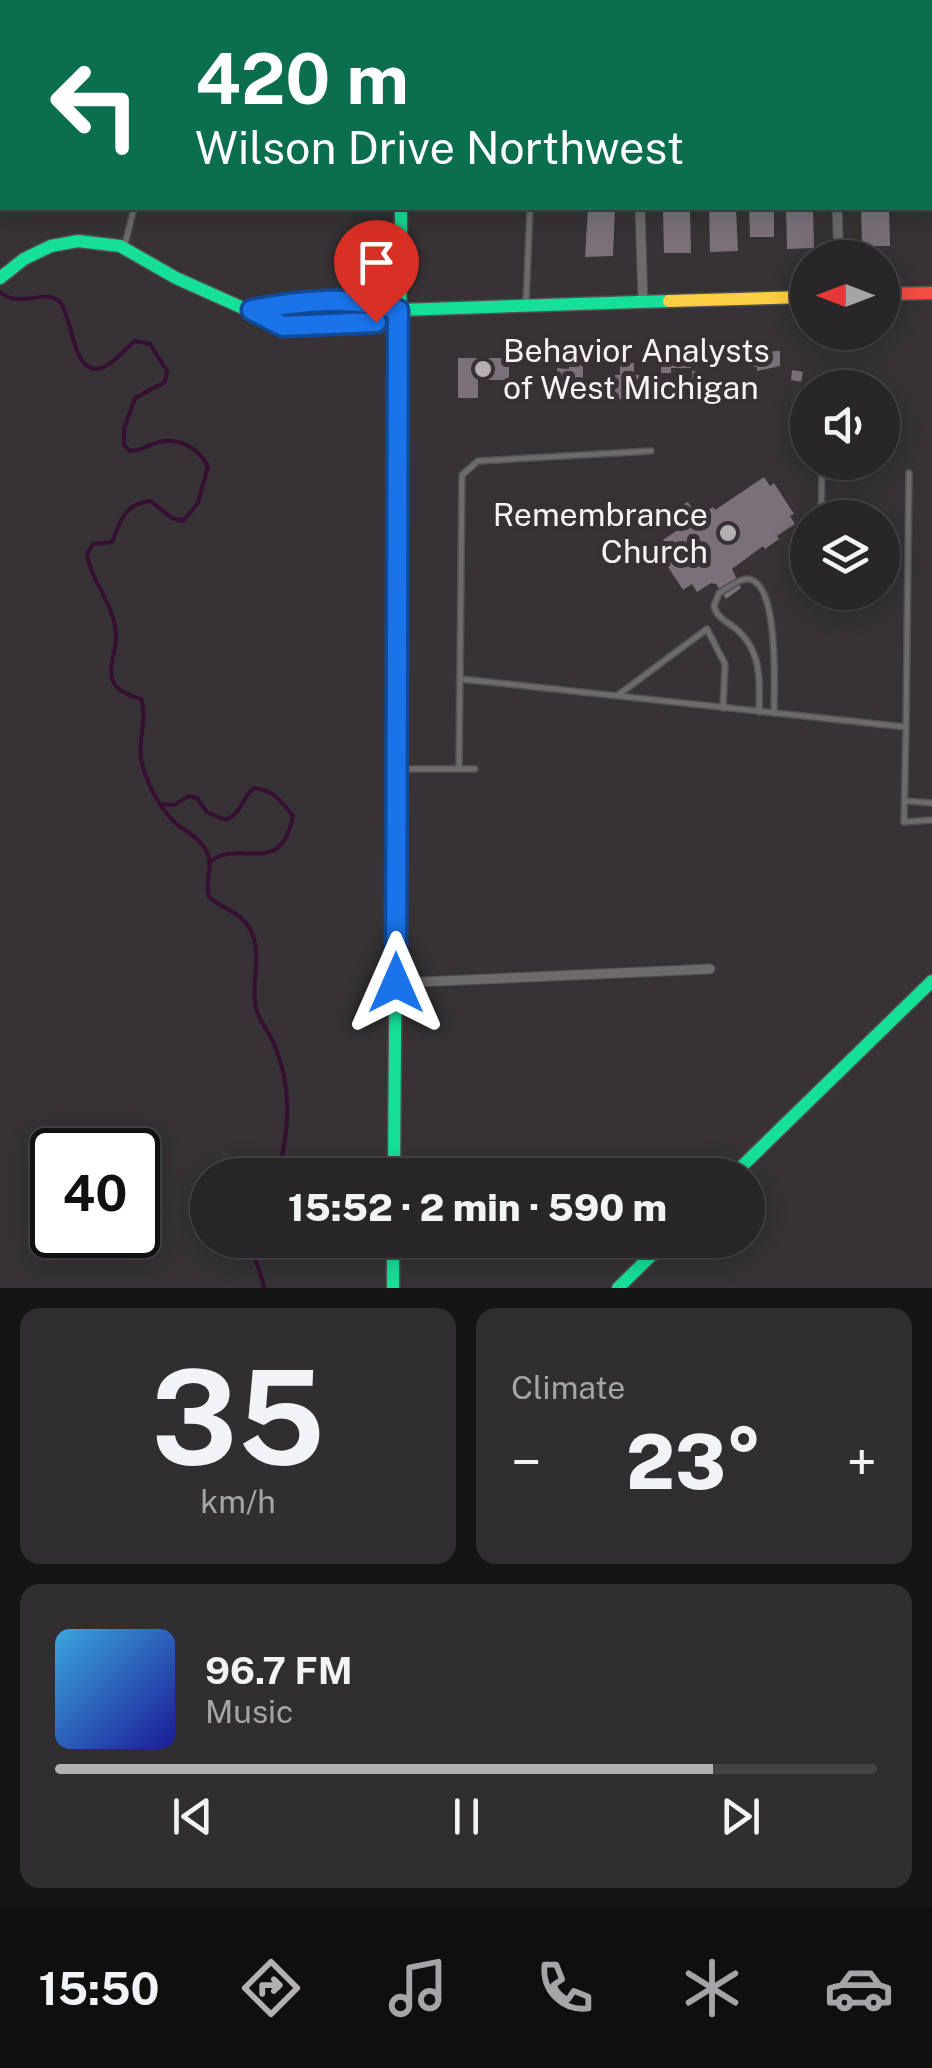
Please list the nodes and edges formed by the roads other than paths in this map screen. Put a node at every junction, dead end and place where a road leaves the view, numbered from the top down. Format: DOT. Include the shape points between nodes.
graph roads {
  1 [pos="134,210"];
  2 [pos="401,210"];
  3 [pos="530,210"];
  4 [pos="640,210"];
  5 [pos="838,210"];
  6 [pos="839,240"];
  7 [pos="124,248"];
  8 [pos="2,275"];
  9 [pos="932,292"];
  10 [pos="900,293"];
  11 [pos="790,298"];
  12 [pos="642,303"];
  13 [pos="526,306"];
  14 [pos="252,310"];
  15 [pos="398,310"];
  16 [pos="652,451"];
  17 [pos="909,473"];
  18 [pos="720,618"];
  19 [pos="706,629"];
  20 [pos="461,679"];
  21 [pos="616,696"];
  22 [pos="723,708"];
  23 [pos="759,712"];
  24 [pos="774,713"];
  25 [pos="906,727"];
  26 [pos="397,768"];
  27 [pos="458,768"];
  28 [pos="475,768"];
  29 [pos="904,801"];
  30 [pos="932,803"];
  31 [pos="932,820"];
  32 [pos="710,969"];
  33 [pos="932,981"];
  34 [pos="396,983"];
  35 [pos="394,1158"];
  36 [pos="750,1158"];
  37 [pos="393,1258"];
  38 [pos="649,1258"];
  39 [pos="393,1288"];
  40 [pos="618,1288"];
  1 -- 7 [label="lane"];
  2 -- 15 [label="street"];
  3 -- 13 [label="lane"];
  4 -- 12 [label="street"];
  5 -- 6 [label="street"];
  7 -- 8 [label="street" via="78,241 52,246"];
  7 -- 14 [label="street"];
  9 -- 10 [label="street"];
  11 -- 12 [label="street"];
  12 -- 13 [label="street"];
  13 -- 15 [label="street"];
  14 -- 15 [label="street" via="291,302 376,303"];
  14 -- 15 [label="street" via="283,326 376,322"];
  15 -- 26 [label="street"];
  16 -- 20 [label="lane" via="478,460 468,467 462,475"];
  17 -- 25 [label="lane"];
  18 -- 19 [label="lane"];
  18 -- 23 [label="lane" via="751,645 760,672"];
  18 -- 24 [label="lane" via="714,606 719,593 747,579 762,590 774,641"];
  19 -- 21 [label="lane"];
  19 -- 22 [label="lane" via="726,664"];
  20 -- 21 [label="lane"];
  20 -- 27 [label="lane"];
  21 -- 22 [label="lane"];
  22 -- 23 [label="lane"];
  23 -- 24 [label="lane"];
  24 -- 25 [label="lane"];
  25 -- 29 [label="lane"];
  26 -- 27 [label="lane"];
  26 -- 34 [label="street"];
  27 -- 28 [label="lane"];
  29 -- 30 [label="lane"];
  29 -- 31 [label="lane" via="904,822"];
  32 -- 34 [label="street"];
  33 -- 36 [label="street"];
  34 -- 35 [label="street"];
  37 -- 39 [label="street"];
  38 -- 40 [label="street"];
}
